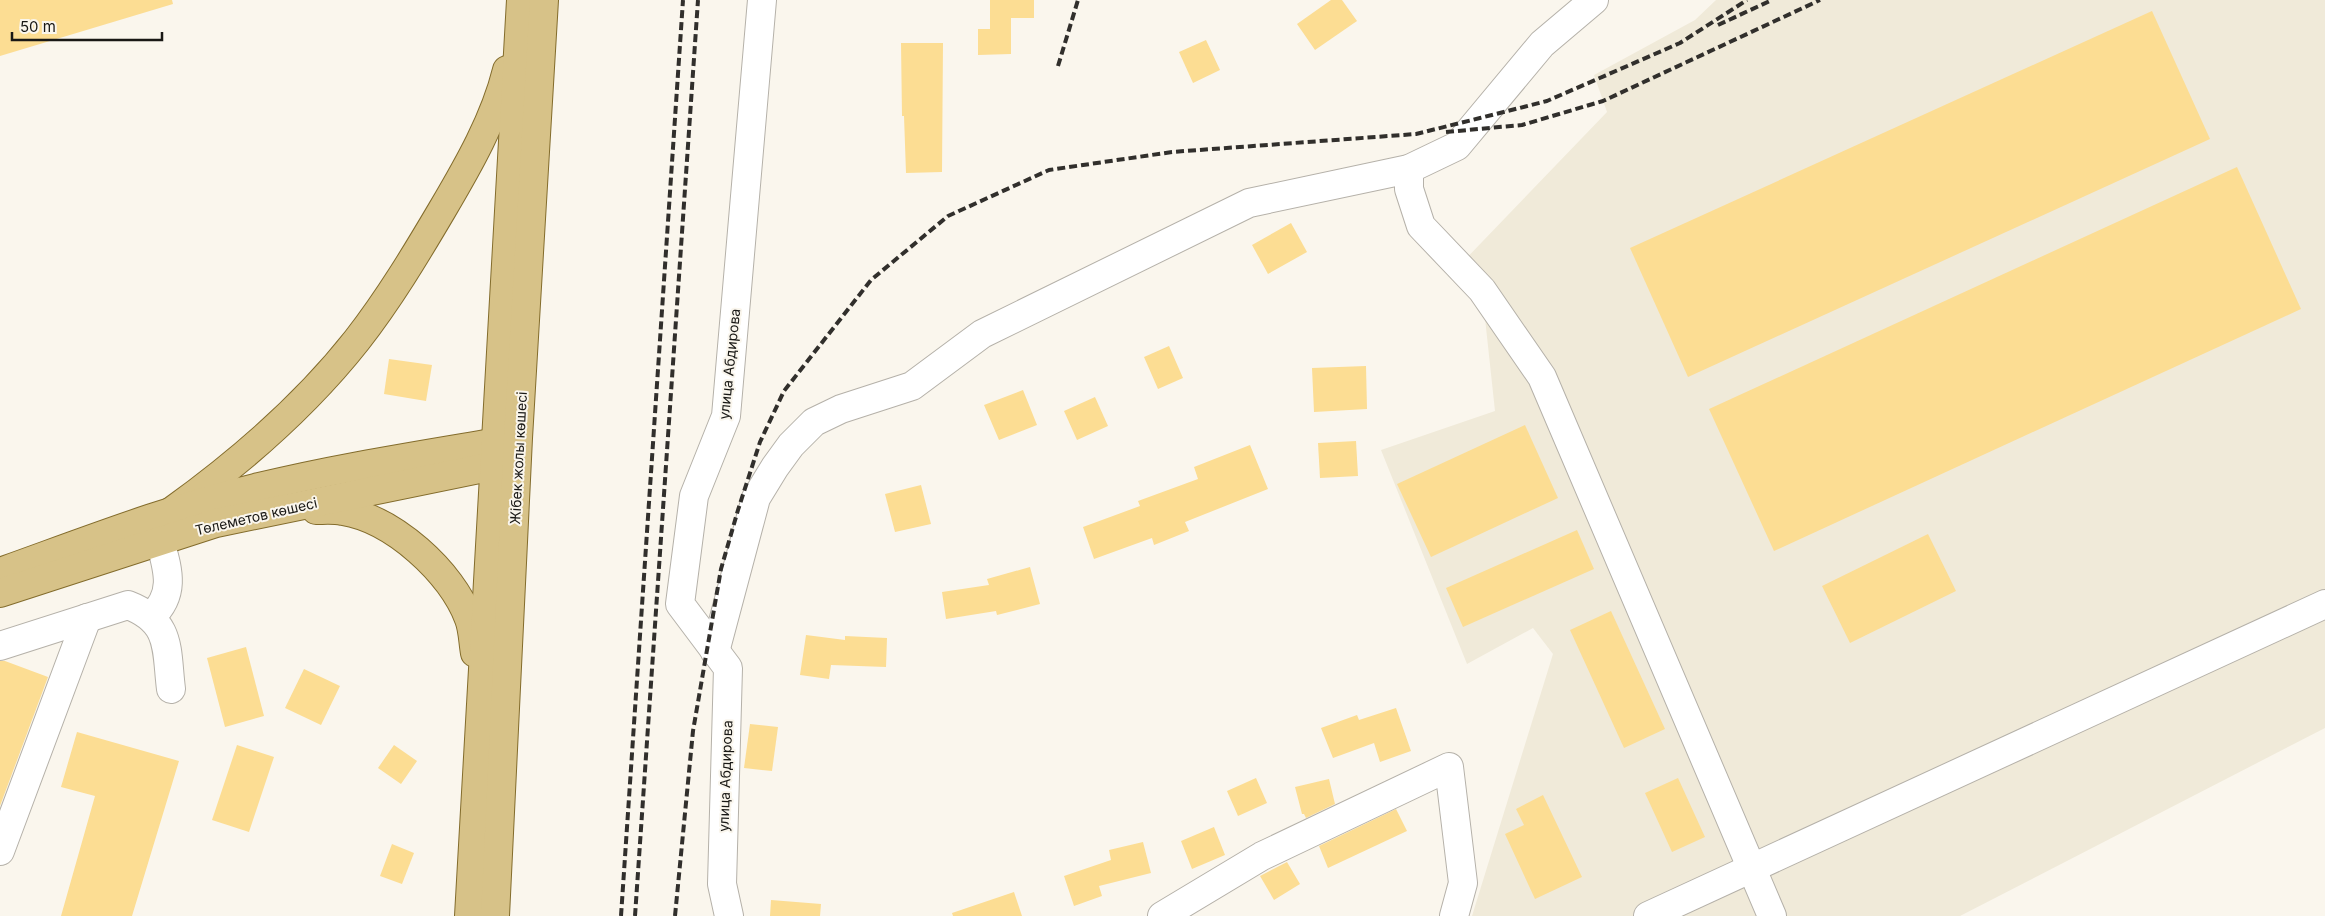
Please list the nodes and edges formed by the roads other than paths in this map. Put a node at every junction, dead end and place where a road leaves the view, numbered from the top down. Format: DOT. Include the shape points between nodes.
graph roads {
  1 [pos="762,0"];
  2 [pos="1594,0"];
  3 [pos="528,4"];
  4 [pos="1409,169"];
  5 [pos="507,452"];
  6 [pos="277,509"];
  7 [pos="172,511"];
  8 [pos="160,541"];
  9 [pos="0,572"];
  10 [pos="0,594"];
  11 [pos="2325,604"];
  12 [pos="151,617"];
  13 [pos="87,618"];
  14 [pos="0,646"];
  15 [pos="715,652"];
  16 [pos="171,689"];
  17 [pos="482,697"];
  18 [pos="0,850"];
  19 [pos="1752,868"];
  20 [pos="469,916"];
  21 [pos="495,916"];
  22 [pos="729,916"];
  23 [pos="1162,916"];
  24 [pos="1454,916"];
  25 [pos="1648,916"];
  26 [pos="1772,916"];
  1 -- 15 [label="street, улица Абдирова" via="726,416 694,496 680,604"];
  2 -- 4 [label="street" via="1542,44 1457,146"];
  3 -- 5 [label="main road"];
  3 -- 7 [label="main road" via="500,97 457,184 413,259 357,339 302,403 245,454"];
  4 -- 15 [label="street" via="1249,203 982,334 912,386 841,409 814,422 791,445 756,498"];
  4 -- 19 [label="street" via="1409,188 1421,226 1482,290 1542,377"];
  5 -- 6 [label="main road, Төлеметов көшесі"];
  5 -- 7 [label="main road" via="395,459 265,486"];
  5 -- 17 [label="main road"];
  5 -- 21 [label="main road, Жібек жолы көшесі"];
  6 -- 8 [label="main road, Төлеметов көшесі" via="216,523"];
  6 -- 17 [label="main road" via="343,511 381,524 415,546 449,580 469,620"];
  7 -- 9 [label="main road"];
  8 -- 10 [label="main road, Төлеметов көшесі"];
  8 -- 12 [label="street" via="169,584 163,604"];
  11 -- 19 [label="street"];
  12 -- 13 [label="street" via="128,605"];
  12 -- 16 [label="street" via="164,633"];
  13 -- 14 [label="street"];
  13 -- 18 [label="street"];
  15 -- 22 [label="street, улица Абдирова" via="728,668 722,884"];
  17 -- 20 [label="main road"];
  19 -- 25 [label="street"];
  19 -- 26 [label="street"];
  23 -- 24 [label="street" via="1262,856 1449,767 1463,883"];
}
